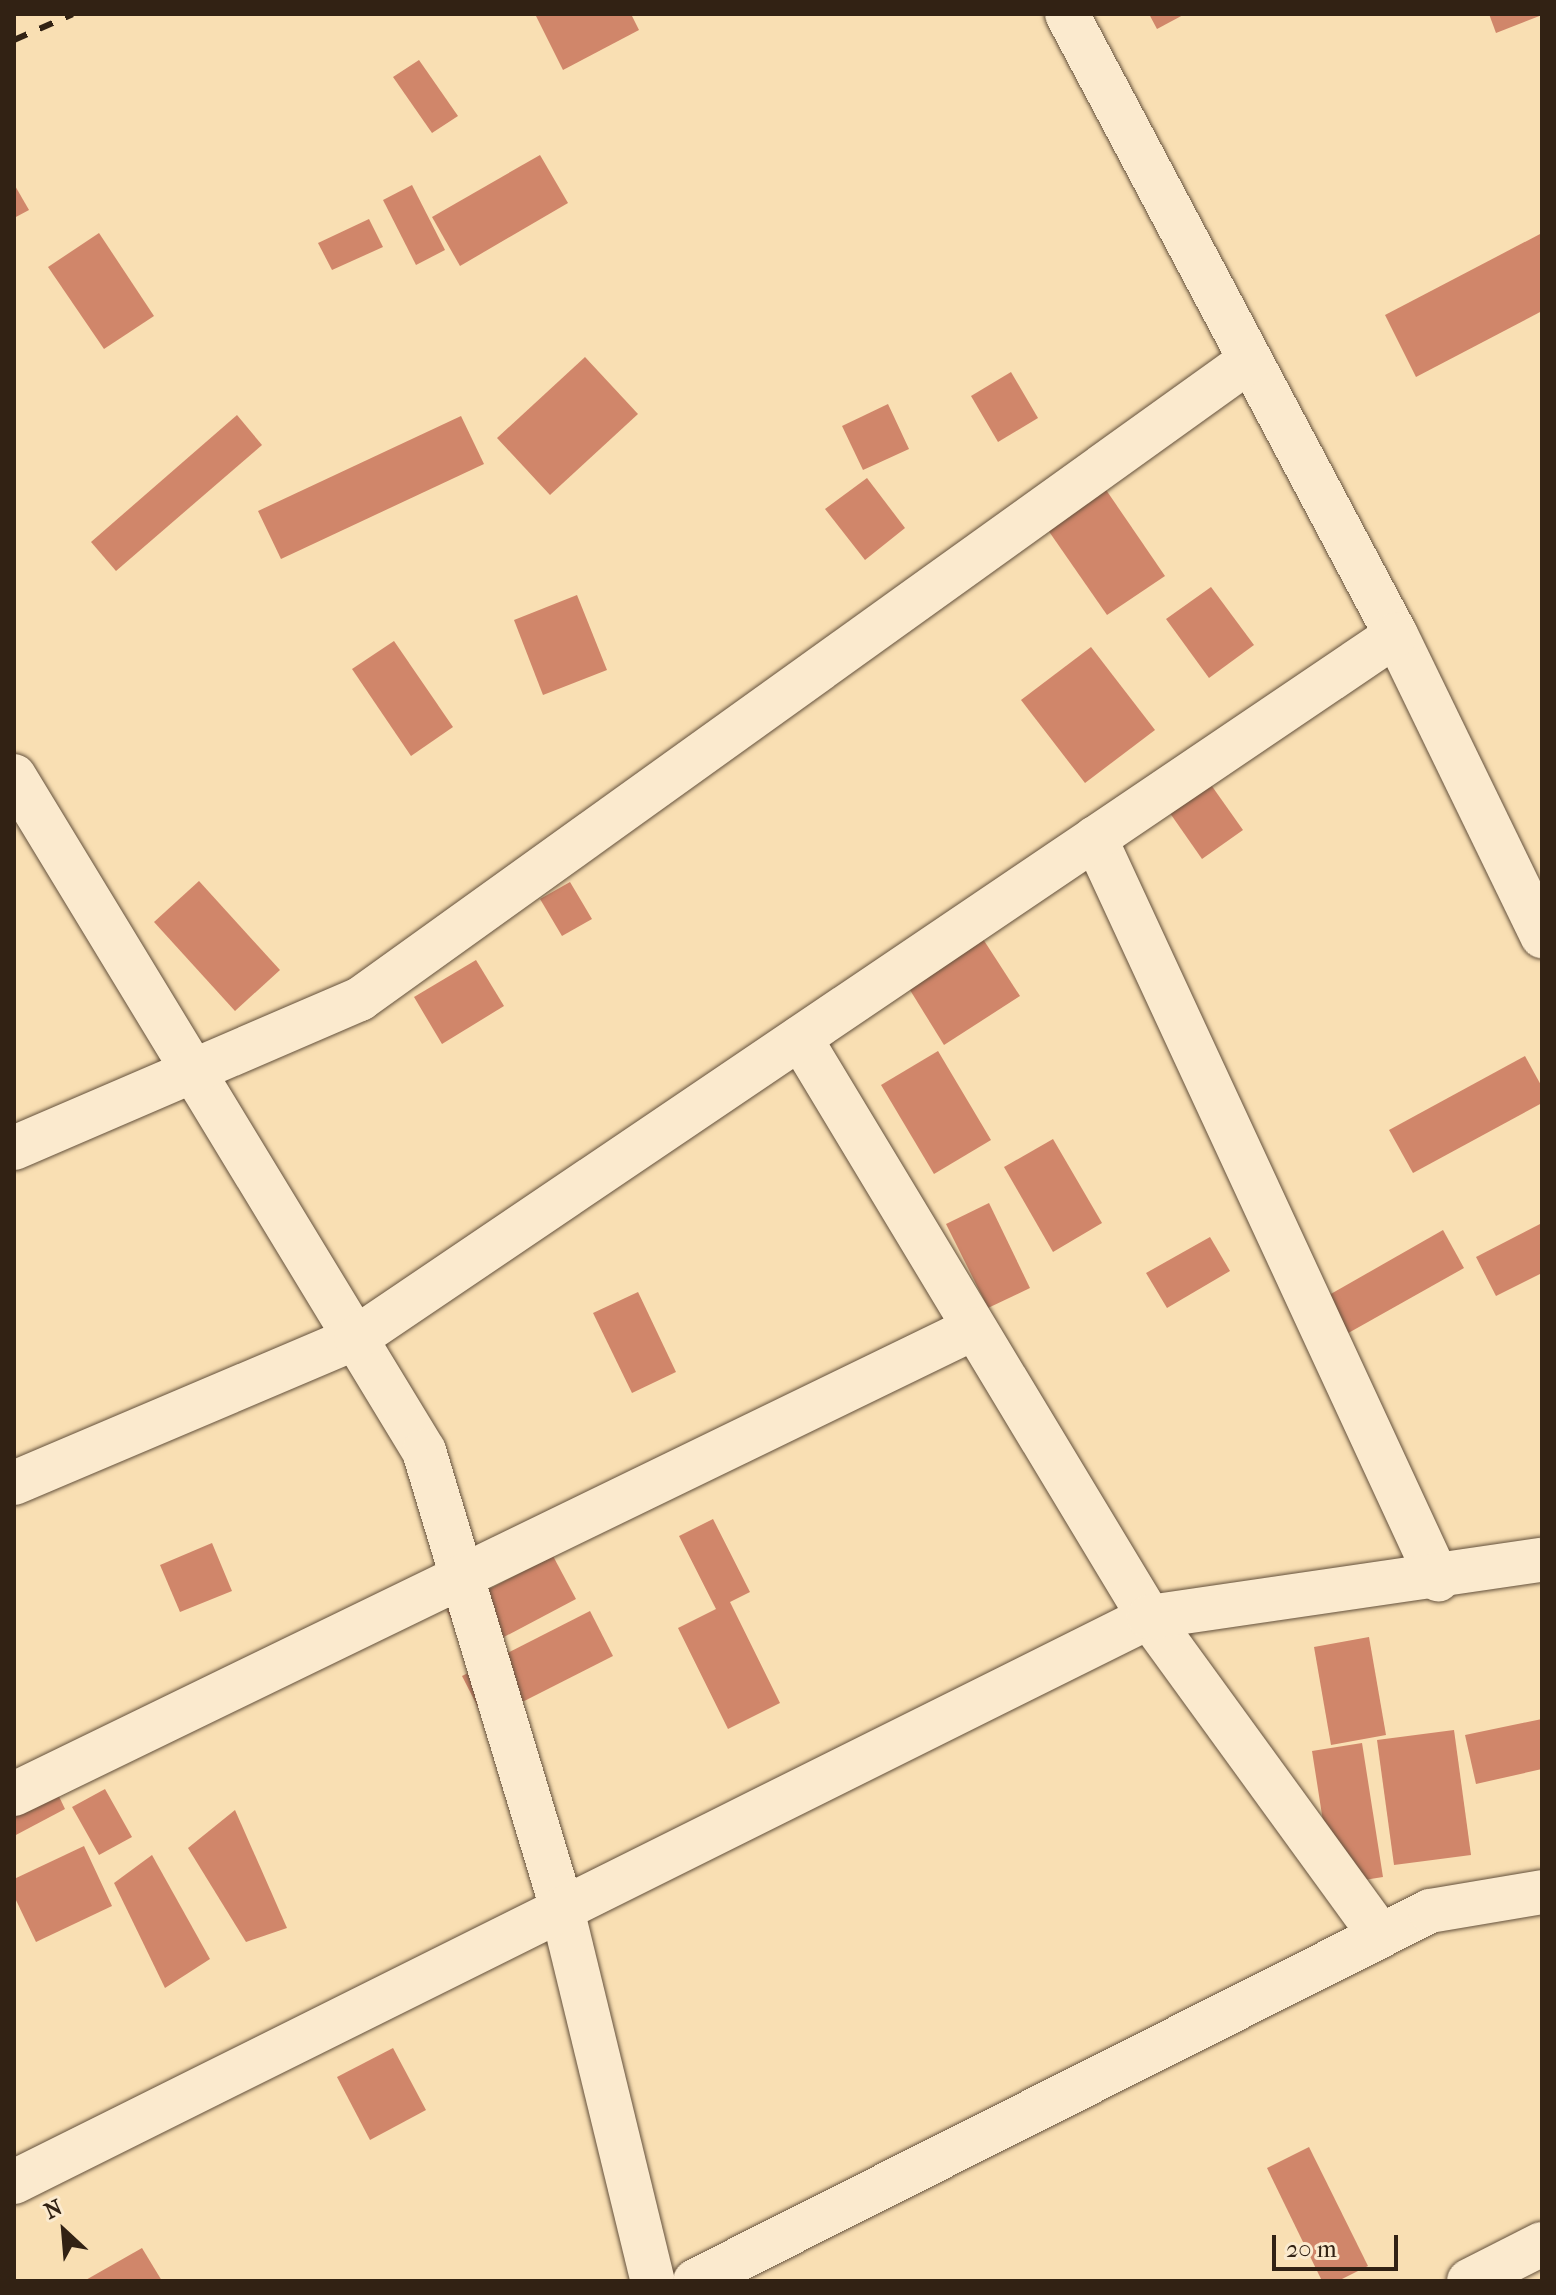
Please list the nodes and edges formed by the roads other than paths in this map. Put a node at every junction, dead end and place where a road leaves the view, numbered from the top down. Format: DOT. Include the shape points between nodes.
graph roads {
  1 [pos="1067,14"];
  2 [pos="1249,361"];
  3 [pos="1396,635"];
  4 [pos="14,776"];
  5 [pos="1095,838"];
  6 [pos="1542,936"];
  7 [pos="800,1038"];
  8 [pos="193,1071"];
  9 [pos="14,1148"];
  10 [pos="972,1329"];
  11 [pos="356,1338"];
  12 [pos="14,1483"];
  13 [pos="1542,1560"];
  14 [pos="460,1578"];
  15 [pos="1438,1579"];
  16 [pos="1149,1617"];
  17 [pos="14,1794"];
  18 [pos="1542,1892"];
  19 [pos="562,1909"];
  20 [pos="1381,1936"];
  21 [pos="14,2182"];
  22 [pos="1542,2244"];
  23 [pos="653,2281"];
  24 [pos="695,2281"];
  25 [pos="1469,2281"];
  1 -- 2 [label="street"];
  2 -- 3 [label="street"];
  2 -- 8 [label="street" via="360,999"];
  3 -- 5 [label="street"];
  3 -- 6 [label="street"];
  4 -- 8 [label="street"];
  5 -- 7 [label="street"];
  5 -- 15 [label="street"];
  7 -- 10 [label="street"];
  7 -- 11 [label="street"];
  8 -- 9 [label="street"];
  8 -- 11 [label="street"];
  10 -- 14 [label="street"];
  10 -- 16 [label="street"];
  11 -- 12 [label="street"];
  11 -- 14 [label="street" via="424,1451"];
  13 -- 15 [label="street"];
  14 -- 17 [label="street"];
  14 -- 19 [label="street"];
  15 -- 16 [label="street"];
  16 -- 19 [label="street"];
  16 -- 20 [label="street"];
  18 -- 20 [label="street" via="1430,1911"];
  19 -- 21 [label="street"];
  19 -- 23 [label="street"];
  20 -- 24 [label="street"];
  22 -- 25 [label="street"];
}
